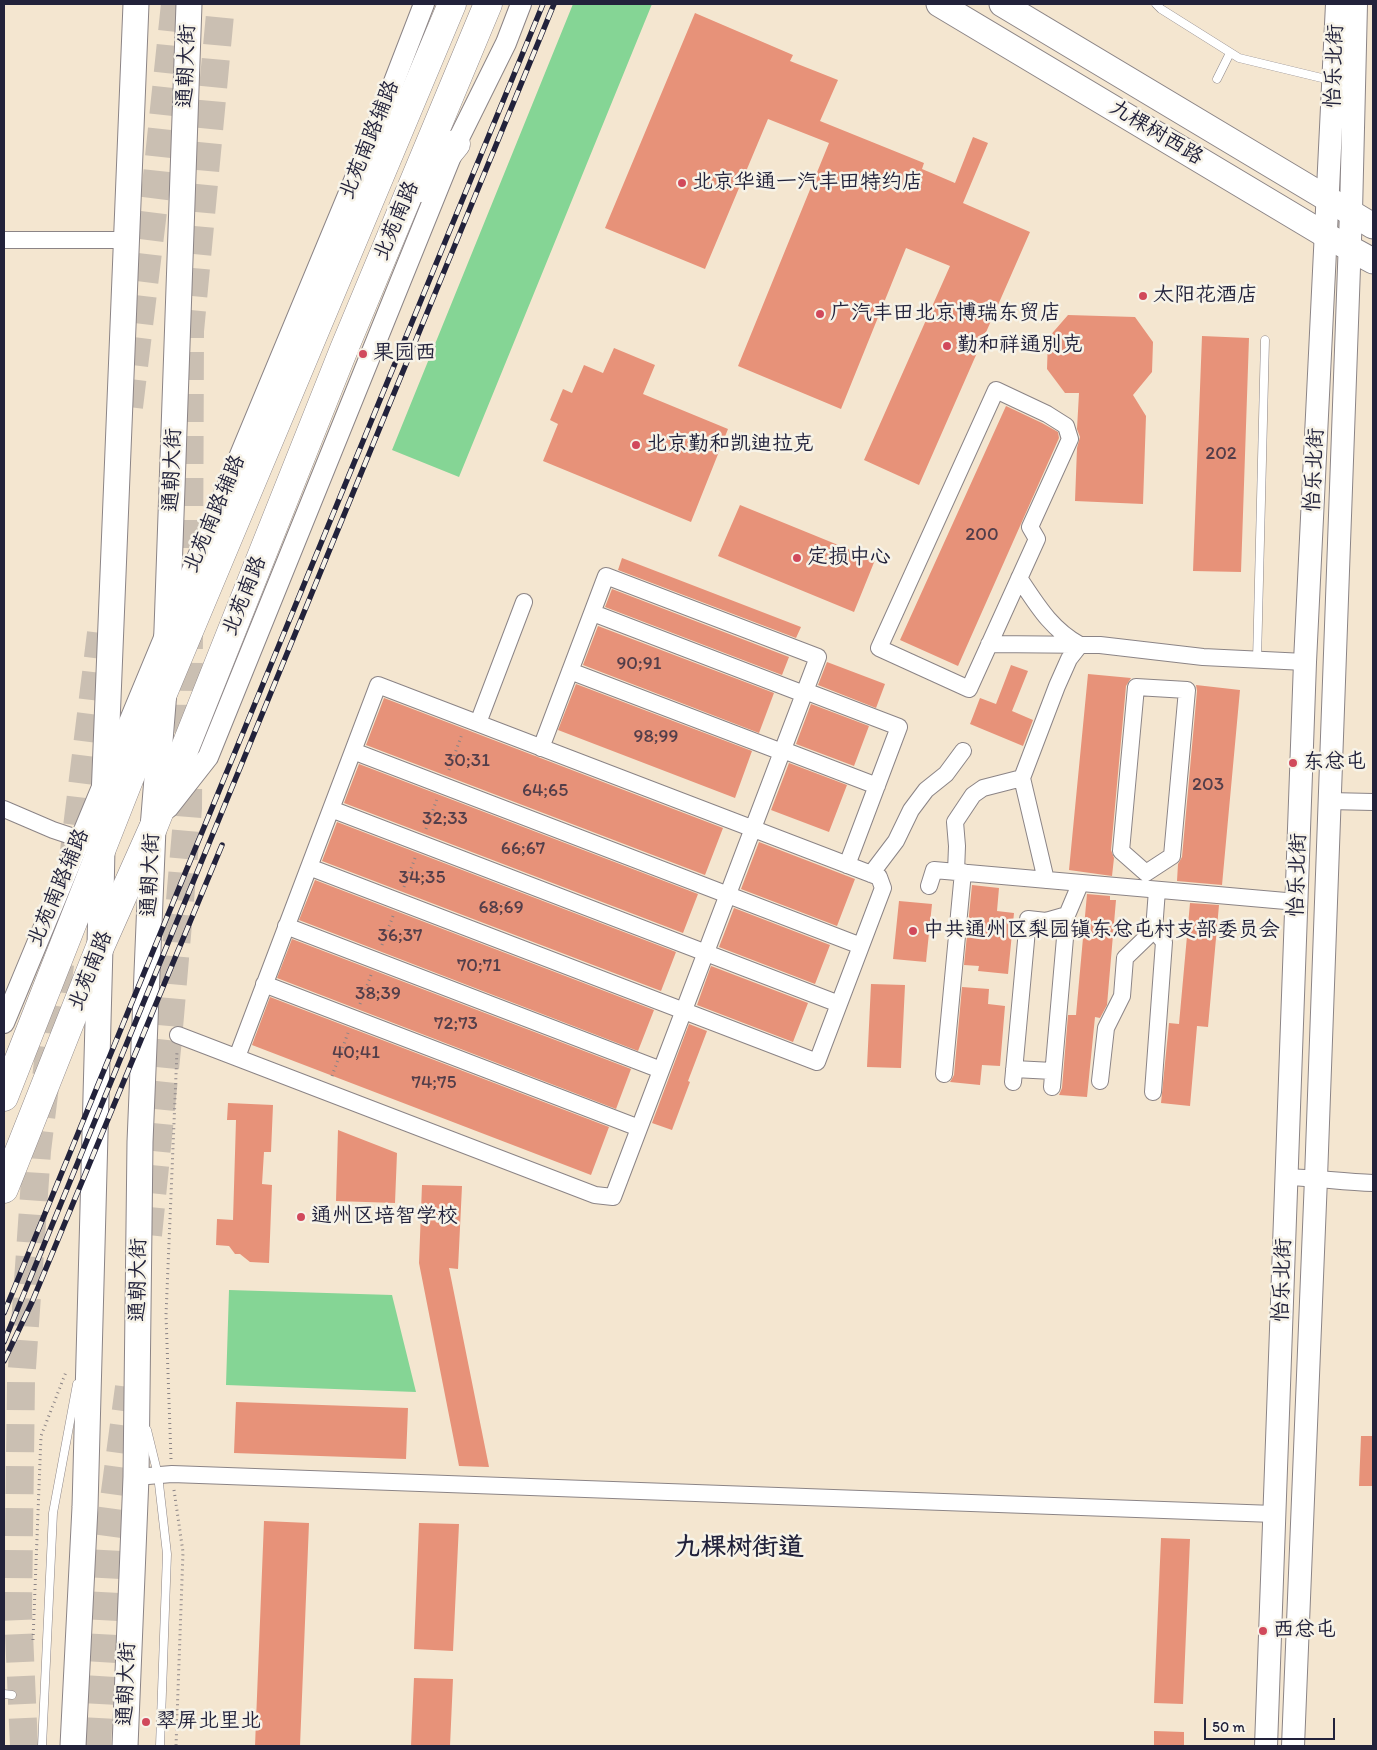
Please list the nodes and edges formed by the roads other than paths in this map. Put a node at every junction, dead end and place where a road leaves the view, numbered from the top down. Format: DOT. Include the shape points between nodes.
graph roads {
  1 [pos="136,4"];
  2 [pos="189,4"];
  3 [pos="424,4"];
  4 [pos="452,4"];
  5 [pos="488,4"];
  6 [pos="521,4"];
  7 [pos="940,4"];
  8 [pos="1002,4"];
  9 [pos="1156,4"];
  10 [pos="1337,4"];
  11 [pos="1356,4"];
  12 [pos="1230,53"];
  13 [pos="1217,79"];
  14 [pos="1334,81"];
  15 [pos="456,144"];
  16 [pos="1329,200"];
  17 [pos="403,208"];
  18 [pos="1351,212"];
  19 [pos="1373,226"];
  20 [pos="1327,236"];
  21 [pos="4,240"];
  22 [pos="125,240"];
  23 [pos="1349,248"];
  24 [pos="1373,260"];
  25 [pos="1265,340"];
  26 [pos="1019,578"];
  27 [pos="524,602"];
  28 [pos="593,613"];
  29 [pos="167,629"];
  30 [pos="990,644"];
  31 [pos="1080,645"];
  32 [pos="1257,660"];
  33 [pos="1305,662"];
  34 [pos="570,671"];
  35 [pos="164,691"];
  36 [pos="805,692"];
  37 [pos="478,723"];
  38 [pos="541,748"];
  39 [pos="353,751"];
  40 [pos="783,751"];
  41 [pos="963,752"];
  42 [pos="1022,778"];
  43 [pos="104,780"];
  44 [pos="877,786"];
  45 [pos="1329,801"];
  46 [pos="1373,802"];
  47 [pos="4,809"];
  48 [pos="331,809"];
  49 [pos="153,828"];
  50 [pos="753,829"];
  51 [pos="91,843"];
  52 [pos="847,865"];
  53 [pos="308,867"];
  54 [pos="959,872"];
  55 [pos="871,874"];
  56 [pos="1046,880"];
  57 [pos="1079,883"];
  58 [pos="1149,884"];
  59 [pos="928,886"];
  60 [pos="728,894"];
  61 [pos="1297,902"];
  62 [pos="1068,916"];
  63 [pos="286,926"];
  64 [pos="1154,930"];
  65 [pos="862,946"];
  66 [pos="100,947"];
  67 [pos="706,953"];
  68 [pos="264,984"];
  69 [pos="839,1004"];
  70 [pos="684,1011"];
  71 [pos="4,1023"];
  72 [pos="178,1035"];
  73 [pos="237,1057"];
  74 [pos="661,1070"];
  75 [pos="944,1074"];
  76 [pos="1100,1082"];
  77 [pos="1153,1092"];
  78 [pos="4,1097"];
  79 [pos="639,1128"];
  80 [pos="1288,1177"];
  81 [pos="1316,1178"];
  82 [pos="1373,1183"];
  83 [pos="4,1189"];
  84 [pos="90,1313"];
  85 [pos="80,1370"];
  86 [pos="78,1380"];
  87 [pos="155,1475"];
  88 [pos="1274,1514"];
  89 [pos="42,1746"];
  90 [pos="73,1746"];
  91 [pos="125,1746"];
  92 [pos="160,1746"];
  93 [pos="1266,1746"];
  94 [pos="1293,1746"];
  1 -- 22 [label="main road"];
  2 -- 29 [label="main road, 通朝大街"];
  3 -- 29 [label="street, 北苑南路辅路" via="380,118"];
  4 -- 35 [label="highway, 北苑南路"];
  5 -- 17 [label="highway, 北苑南路"];
  6 -- 15 [label="street" via="506,43"];
  7 -- 20 [label="main road, 九棵树西路"];
  8 -- 16 [label="main road, 九棵树西路"];
  9 -- 12 [label="lane"];
  10 -- 14 [label="main road, 怡乐北街"];
  11 -- 18 [label="main road, 怡乐北街"];
  12 -- 13 [label="lane"];
  12 -- 14 [label="lane"];
  14 -- 16 [label="main road, 怡乐北街"];
  15 -- 17 [label="highway"];
  15 -- 49 [label="street" via="208,757"];
  16 -- 18 [label="main road, 九棵树西路"];
  16 -- 20 [label="main road, 怡乐北街"];
  17 -- 49 [label="highway, 北苑南路"];
  18 -- 19 [label="main road, 九棵树西路"];
  18 -- 23 [label="main road, 怡乐北街"];
  20 -- 23 [label="main road, 九棵树西路"];
  20 -- 33 [label="main road, 怡乐北街"];
  21 -- 22 [label="street"];
  22 -- 43 [label="main road"];
  23 -- 24 [label="main road, 九棵树西路"];
  23 -- 45 [label="main road, 怡乐北街"];
  25 -- 32 [label="lane"];
  26 -- 30 [label="street"];
  26 -- 30 [label="street" via="1037,539 1030,527 1070,439 1066,426 996,390 879,648 969,689"];
  26 -- 31 [label="street" via="1049,620 1065,637"];
  27 -- 37 [label="street"];
  28 -- 34 [label="street"];
  28 -- 36 [label="street"];
  28 -- 36 [label="street" via="606,576 818,658"];
  29 -- 35 [label="main road, 通朝大街"];
  29 -- 43 [label="street, 北苑南路辅路"];
  30 -- 31 [label="street"];
  31 -- 32 [label="street"];
  31 -- 42 [label="street" via="1061,677"];
  32 -- 33 [label="street"];
  33 -- 61 [label="main road, 怡乐北街"];
  34 -- 38 [label="street"];
  34 -- 40 [label="street"];
  35 -- 49 [label="main road, 通朝大街"];
  35 -- 51 [label="highway, 北苑南路"];
  36 -- 40 [label="street"];
  36 -- 44 [label="street" via="899,728"];
  37 -- 38 [label="street"];
  37 -- 39 [label="street" via="378,685"];
  38 -- 50 [label="street"];
  39 -- 48 [label="street"];
  39 -- 60 [label="street"];
  40 -- 44 [label="street"];
  40 -- 50 [label="street"];
  41 -- 55 [label="street" via="946,774 926,790"];
  42 -- 54 [label="street" via="983,788 973,795 955,822"];
  42 -- 56 [label="street"];
  43 -- 51 [label="main road"];
  44 -- 52 [label="street"];
  45 -- 46 [label="street"];
  45 -- 81 [label="main road, 怡乐北街"];
  47 -- 51 [label="street"];
  48 -- 53 [label="street"];
  48 -- 67 [label="street"];
  49 -- 66 [label="highway, 北苑南路"];
  49 -- 87 [label="main road, 通朝大街" via="140,1142 137,1394"];
  50 -- 52 [label="street"];
  50 -- 60 [label="street"];
  51 -- 66 [label="main road"];
  51 -- 71 [label="street, 北苑南路辅路"];
  51 -- 78 [label="highway, 北苑南路"];
  52 -- 55 [label="street"];
  53 -- 63 [label="street"];
  53 -- 70 [label="street"];
  54 -- 56 [label="street"];
  54 -- 59 [label="street" via="934,870"];
  54 -- 75 [label="street"];
  55 -- 65 [label="street" via="879,877 883,888"];
  56 -- 57 [label="street"];
  57 -- 58 [label="street"];
  57 -- 62 [label="street"];
  58 -- 58 [label="street" via="1172,856 1187,690 1136,688 1121,851"];
  58 -- 61 [label="street"];
  58 -- 64 [label="street"];
  60 -- 65 [label="street"];
  60 -- 67 [label="street"];
  61 -- 80 [label="main road, 怡乐北街"];
  62 -- 62 [label="street" via="1052,1079 1013,1075 1028,919 1046,921"];
  63 -- 68 [label="street"];
  63 -- 74 [label="street"];
  64 -- 76 [label="street" via="1125,958 1122,996 1106,1028"];
  64 -- 77 [label="street" via="1164,942"];
  65 -- 69 [label="street"];
  66 -- 83 [label="highway, 北苑南路"];
  66 -- 84 [label="main road"];
  67 -- 69 [label="street"];
  67 -- 70 [label="street"];
  68 -- 73 [label="street"];
  68 -- 79 [label="street"];
  69 -- 70 [label="street" via="817,1062"];
  70 -- 74 [label="street"];
  72 -- 73 [label="street"];
  73 -- 79 [label="street" via="595,1194 613,1196"];
  74 -- 79 [label="street"];
  80 -- 81 [label="street"];
  80 -- 88 [label="main road, 怡乐北街"];
  81 -- 82 [label="street"];
  81 -- 94 [label="main road, 怡乐北街"];
  84 -- 85 [label="lane"];
  84 -- 90 [label="main road" via="85,1507"];
  86 -- 89 [label="lane" via="53,1513"];
  87 -- 88 [label="street"];
  87 -- 91 [label="main road, 通朝大街"];
  87 -- 92 [label="lane" via="167,1554"];
  88 -- 93 [label="main road, 怡乐北街"];
}
